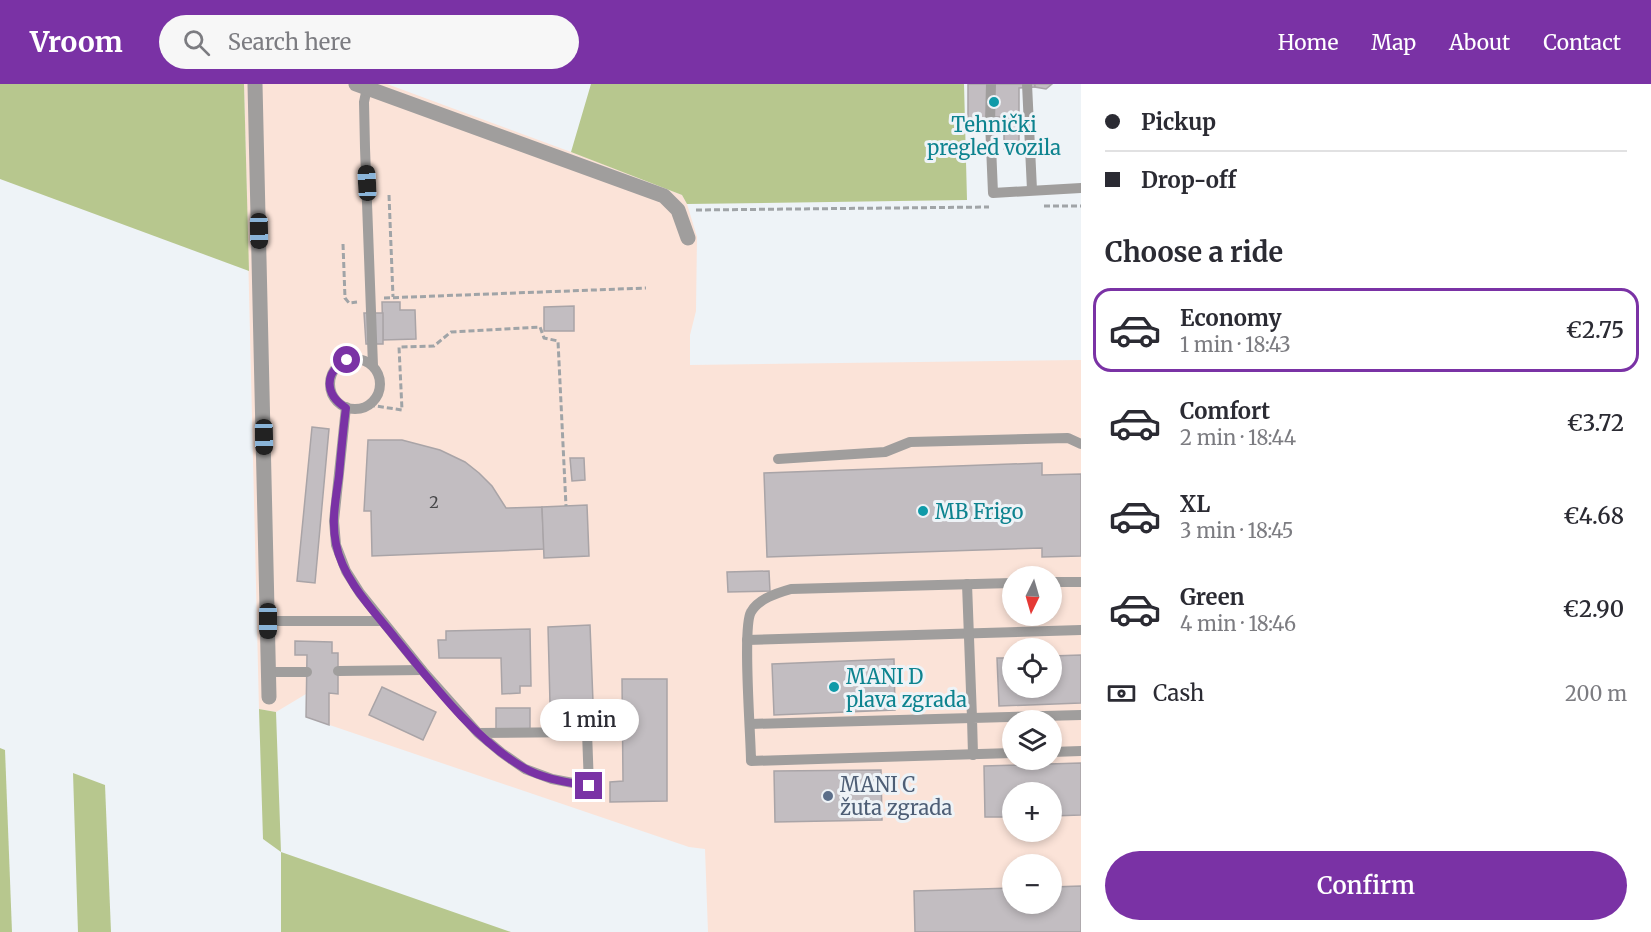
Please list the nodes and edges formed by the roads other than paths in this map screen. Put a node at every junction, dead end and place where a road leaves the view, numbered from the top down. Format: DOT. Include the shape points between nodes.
graph roads {
  1 [pos="255,84"];
  2 [pos="991,84"];
  3 [pos="1027,84"];
  4 [pos="362,86"];
  5 [pos="1081,188"];
  6 [pos="1032,190"];
  7 [pos="688,238"];
  8 [pos="373,366"];
  9 [pos="346,408"];
  10 [pos="1081,444"];
  11 [pos="778,459"];
  12 [pos="1062,582"];
  13 [pos="1081,582"];
  14 [pos="1002,583"];
  15 [pos="967,584"];
  16 [pos="268,621"];
  17 [pos="382,621"];
  18 [pos="1081,630"];
  19 [pos="968,634"];
  20 [pos="747,640"];
  21 [pos="422,670"];
  22 [pos="338,671"];
  23 [pos="269,672"];
  24 [pos="307,672"];
  25 [pos="269,697"];
  26 [pos="1081,715"];
  27 [pos="972,718"];
  28 [pos="750,724"];
  29 [pos="478,733"];
  30 [pos="1081,751"];
  31 [pos="1062,752"];
  32 [pos="1002,753"];
  33 [pos="973,754"];
  1 -- 16 [label="street"];
  2 -- 6 [label="lane" via="993,193"];
  3 -- 6 [label="lane"];
  4 -- 7 [label="street" via="663,196 678,210"];
  4 -- 8 [label="lane"];
  5 -- 6 [label="lane"];
  8 -- 9 [label="lane" via="380,382 379,391 369,405"];
  8 -- 9 [label="lane" via="354,358 335,368 330,389"];
  9 -- 17 [label="lane" via="334,521 336,545 346,571"];
  10 -- 11 [label="lane" via="1068,438 910,441 885,452"];
  12 -- 13 [label="lane"];
  14 -- 15 [label="lane"];
  15 -- 19 [label="lane"];
  15 -- 20 [label="lane" via="791,589 754,607 749,614"];
  16 -- 17 [label="lane"];
  16 -- 23 [label="street"];
  17 -- 21 [label="lane"];
  18 -- 19 [label="lane"];
  19 -- 20 [label="lane"];
  19 -- 27 [label="lane"];
  20 -- 28 [label="lane"];
  21 -- 22 [label="lane"];
  21 -- 29 [label="lane"];
  23 -- 24 [label="lane"];
  23 -- 25 [label="street"];
  26 -- 27 [label="lane"];
  27 -- 28 [label="lane"];
  27 -- 33 [label="lane"];
  28 -- 33 [label="lane" via="751,761"];
  29 -- 29 [label="lane" via="587,732 589,786 525,769"];
  30 -- 31 [label="lane"];
  32 -- 33 [label="lane"];
}
